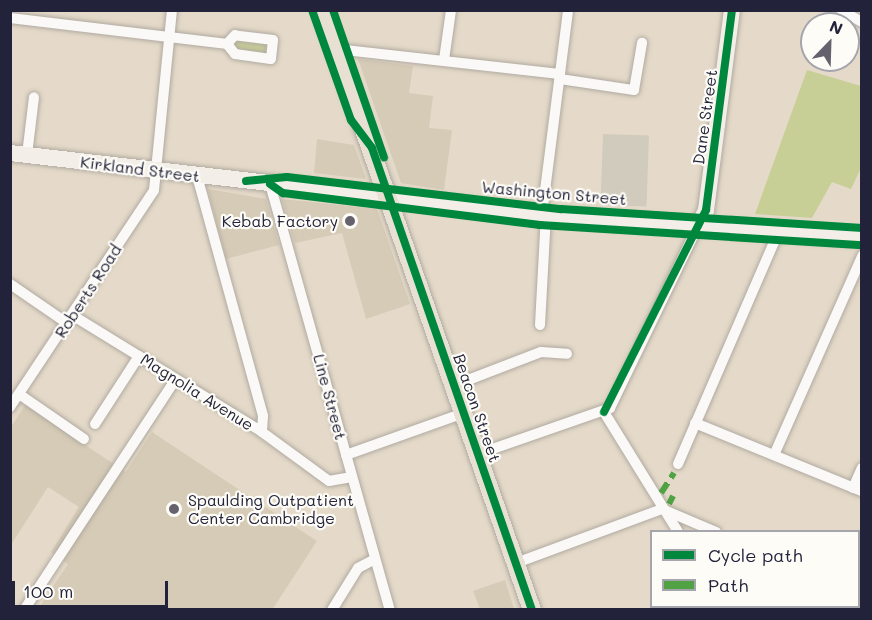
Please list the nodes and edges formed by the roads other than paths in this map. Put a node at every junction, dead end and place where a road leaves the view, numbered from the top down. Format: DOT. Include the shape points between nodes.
graph roads {
  1 [pos="172,10"];
  2 [pos="322,10"];
  3 [pos="451,10"];
  4 [pos="568,10"];
  5 [pos="732,10"];
  6 [pos="841,10"];
  7 [pos="10,18"];
  8 [pos="861,22"];
  9 [pos="171,38"];
  10 [pos="642,43"];
  11 [pos="227,44"];
  12 [pos="336,49"];
  13 [pos="444,60"];
  14 [pos="560,77"];
  15 [pos="34,97"];
  16 [pos="19,154"];
  17 [pos="156,171"];
  18 [pos="197,176"];
  19 [pos="270,184"];
  20 [pos="390,199"];
  21 [pos="544,215"];
  22 [pos="698,226"];
  23 [pos="778,233"];
  24 [pos="861,238"];
  25 [pos="861,256"];
  26 [pos="10,284"];
  27 [pos="70,319"];
  28 [pos="540,325"];
  29 [pos="567,354"];
  30 [pos="139,356"];
  31 [pos="175,380"];
  32 [pos="454,385"];
  33 [pos="19,394"];
  34 [pos="10,407"];
  35 [pos="604,412"];
  36 [pos="464,413"];
  37 [pos="695,423"];
  38 [pos="95,424"];
  39 [pos="262,432"];
  40 [pos="84,439"];
  41 [pos="478,454"];
  42 [pos="346,455"];
  43 [pos="774,455"];
  44 [pos="678,464"];
  45 [pos="861,468"];
  46 [pos="352,477"];
  47 [pos="857,490"];
  48 [pos="662,509"];
  49 [pos="677,530"];
  50 [pos="714,530"];
  51 [pos="375,559"];
  52 [pos="516,563"];
  53 [pos="24,609"];
  54 [pos="332,609"];
  55 [pos="390,609"];
  56 [pos="532,609"];
  1 -- 9 [label="street, Roberts Road"];
  2 -- 12 [label="main road, Beacon Street"];
  3 -- 13 [label="street"];
  4 -- 14 [label="street"];
  5 -- 22 [label="main road, Dane Street" via="706,210"];
  6 -- 8 [label="street"];
  7 -- 9 [label="street"];
  9 -- 11 [label="street"];
  9 -- 17 [label="street, Roberts Road"];
  10 -- 14 [label="street" via="634,90"];
  12 -- 13 [label="street"];
  12 -- 20 [label="main road, Beacon Street"];
  13 -- 14 [label="street"];
  14 -- 21 [label="street"];
  15 -- 16 [label="street"];
  16 -- 17 [label="main road, Kirkland Street"];
  17 -- 18 [label="main road, Kirkland Street"];
  17 -- 27 [label="street, Roberts Road" via="154,190"];
  18 -- 19 [label="main road, Kirkland Street"];
  18 -- 39 [label="street" via="263,416"];
  19 -- 20 [label="main road, Washington Street"];
  19 -- 42 [label="street, Line Street"];
  20 -- 21 [label="main road, Washington Street"];
  20 -- 32 [label="main road, Beacon Street"];
  21 -- 22 [label="main road, Washington Street"];
  21 -- 28 [label="street"];
  22 -- 23 [label="main road, Washington Street"];
  22 -- 35 [label="street"];
  23 -- 24 [label="main road, Washington Street"];
  23 -- 37 [label="street"];
  25 -- 43 [label="street"];
  26 -- 27 [label="street, Magnolia Avenue"];
  27 -- 30 [label="street, Magnolia Avenue"];
  27 -- 33 [label="street, Roberts Road"];
  29 -- 32 [label="street" via="541,352"];
  30 -- 31 [label="street, Magnolia Avenue"];
  30 -- 38 [label="street"];
  31 -- 39 [label="street, Magnolia Avenue"];
  31 -- 53 [label="street"];
  32 -- 36 [label="main road, Beacon Street"];
  33 -- 34 [label="street, Roberts Road"];
  33 -- 40 [label="street"];
  35 -- 41 [label="street"];
  35 -- 48 [label="street"];
  36 -- 41 [label="main road, Beacon Street"];
  36 -- 42 [label="street"];
  37 -- 43 [label="street"];
  37 -- 44 [label="street"];
  39 -- 46 [label="street, Magnolia Avenue" via="329,481"];
  41 -- 52 [label="main road, Beacon Street"];
  42 -- 46 [label="street, Line Street"];
  43 -- 47 [label="street"];
  45 -- 47 [label="street"];
  46 -- 51 [label="street, Line Street"];
  48 -- 49 [label="street"];
  48 -- 50 [label="street"];
  48 -- 52 [label="street"];
  51 -- 54 [label="street" via="358,568"];
  51 -- 55 [label="street, Line Street"];
  52 -- 56 [label="main road, Beacon Street"];
}
